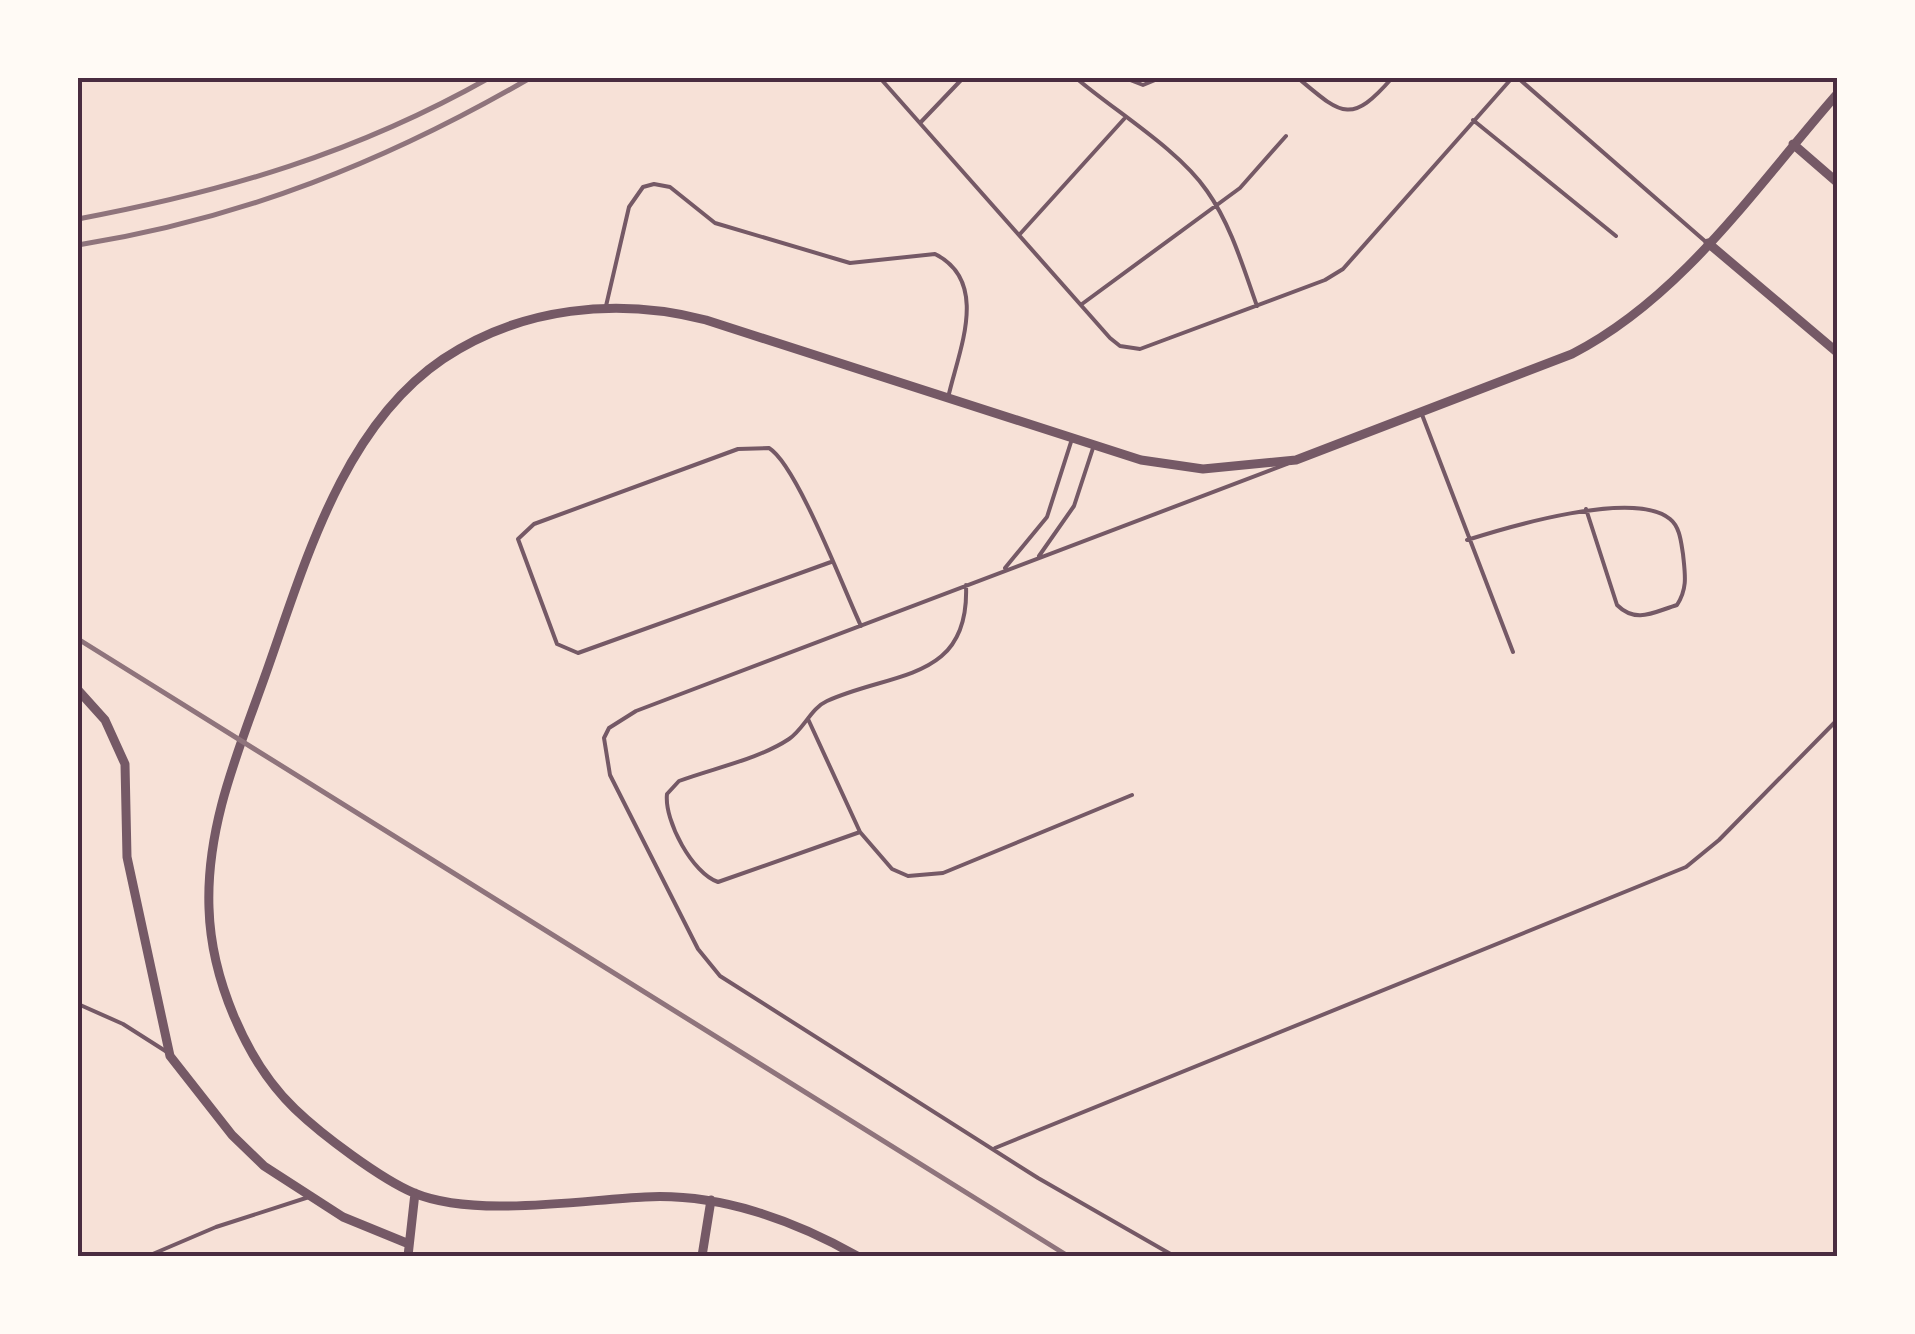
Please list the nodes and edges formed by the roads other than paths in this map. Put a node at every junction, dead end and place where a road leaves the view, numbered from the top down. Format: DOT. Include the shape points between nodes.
graph roads {
  1 [pos="880,78"];
  2 [pos="963,78"];
  3 [pos="1076,78"];
  4 [pos="1125,78"];
  5 [pos="1160,78"];
  6 [pos="1298,78"];
  7 [pos="1392,78"];
  8 [pos="1515,78"];
  9 [pos="1838,93"];
  10 [pos="1124,119"];
  11 [pos="1473,120"];
  12 [pos="920,124"];
  13 [pos="1286,136"];
  14 [pos="1793,144"];
  15 [pos="1838,183"];
  16 [pos="1216,206"];
  17 [pos="1020,235"];
  18 [pos="1616,236"];
  19 [pos="1708,243"];
  20 [pos="1081,305"];
  21 [pos="1257,306"];
  22 [pos="606,307"];
  23 [pos="1838,354"];
  24 [pos="948,398"];
  25 [pos="1421,412"];
  26 [pos="1072,438"];
  27 [pos="1094,445"];
  28 [pos="1296,460"];
  29 [pos="1586,509"];
  30 [pos="1467,540"];
  31 [pos="1037,559"];
  32 [pos="831,562"];
  33 [pos="1002,571"];
  34 [pos="966,585"];
  35 [pos="860,626"];
  36 [pos="1512,652"];
  37 [pos="78,690"];
  38 [pos="808,719"];
  39 [pos="1838,719"];
  40 [pos="1132,795"];
  41 [pos="860,832"];
  42 [pos="78,1004"];
  43 [pos="170,1056"];
  44 [pos="994,1148"];
  45 [pos="414,1193"];
  46 [pos="310,1197"];
  47 [pos="711,1200"];
  48 [pos="409,1244"];
  49 [pos="148,1256"];
  50 [pos="408,1256"];
  51 [pos="702,1256"];
  52 [pos="857,1256"];
  53 [pos="1174,1256"];
  1 -- 12 [label="lane"];
  2 -- 12 [label="lane"];
  3 -- 10 [label="lane"];
  4 -- 5 [label="lane" via="1143,85"];
  6 -- 7 [label="lane" via="1333,107 1352,112 1368,105"];
  8 -- 11 [label="lane"];
  8 -- 19 [label="lane"];
  9 -- 14 [label="street"];
  10 -- 16 [label="lane" via="1189,171"];
  10 -- 17 [label="lane"];
  11 -- 18 [label="lane"];
  11 -- 21 [label="lane" via="1343,269"];
  12 -- 17 [label="lane"];
  13 -- 16 [label="lane"];
  14 -- 15 [label="street"];
  14 -- 19 [label="street"];
  16 -- 20 [label="lane"];
  16 -- 21 [label="lane"];
  17 -- 20 [label="lane"];
  19 -- 23 [label="street"];
  19 -- 25 [label="street" via="1610,334"];
  20 -- 21 [label="lane" via="1120,346 1140,349"];
  22 -- 24 [label="street" via="706,320"];
  22 -- 24 [label="lane" via="629,208 654,184 670,187 716,224 850,264 936,254 954,268 967,294"];
  22 -- 45 [label="street" via="536,316 473,341 440,361 390,409 319,529 228,777 212,844 212,942 245,1038 267,1078 345,1150"];
  24 -- 26 [label="street"];
  25 -- 28 [label="street"];
  25 -- 30 [label="lane"];
  26 -- 27 [label="street"];
  26 -- 33 [label="lane" via="1047,517"];
  27 -- 28 [label="street" via="1174,467"];
  27 -- 31 [label="lane" via="1069,516"];
  28 -- 31 [label="lane"];
  29 -- 29 [label="lane" via="1658,512 1672,520 1686,581 1677,605 1640,617 1617,605"];
  29 -- 30 [label="lane"];
  30 -- 36 [label="lane"];
  31 -- 33 [label="lane"];
  32 -- 32 [label="lane" via="787,466 758,446 534,524 518,539 557,644 578,654"];
  32 -- 35 [label="lane"];
  33 -- 34 [label="lane"];
  34 -- 35 [label="lane"];
  34 -- 38 [label="lane" via="965,617 940,660 826,701"];
  35 -- 44 [label="lane" via="609,728 604,738 610,775 713,968"];
  37 -- 43 [label="street" via="105,720 125,764 127,858"];
  38 -- 41 [label="lane"];
  38 -- 41 [label="lane" via="789,740 679,780 666,794 668,813 700,874 718,882"];
  39 -- 44 [label="lane" via="1686,867"];
  40 -- 41 [label="lane" via="925,878 892,869"];
  42 -- 43 [label="lane"];
  43 -- 46 [label="street" via="232,1136"];
  44 -- 53 [label="lane"];
  45 -- 47 [label="street" via="555,1205 649,1196"];
  45 -- 48 [label="street"];
  46 -- 48 [label="street"];
  46 -- 49 [label="lane"];
  47 -- 51 [label="street"];
  47 -- 52 [label="street" via="794,1226"];
  48 -- 50 [label="street"];
}
